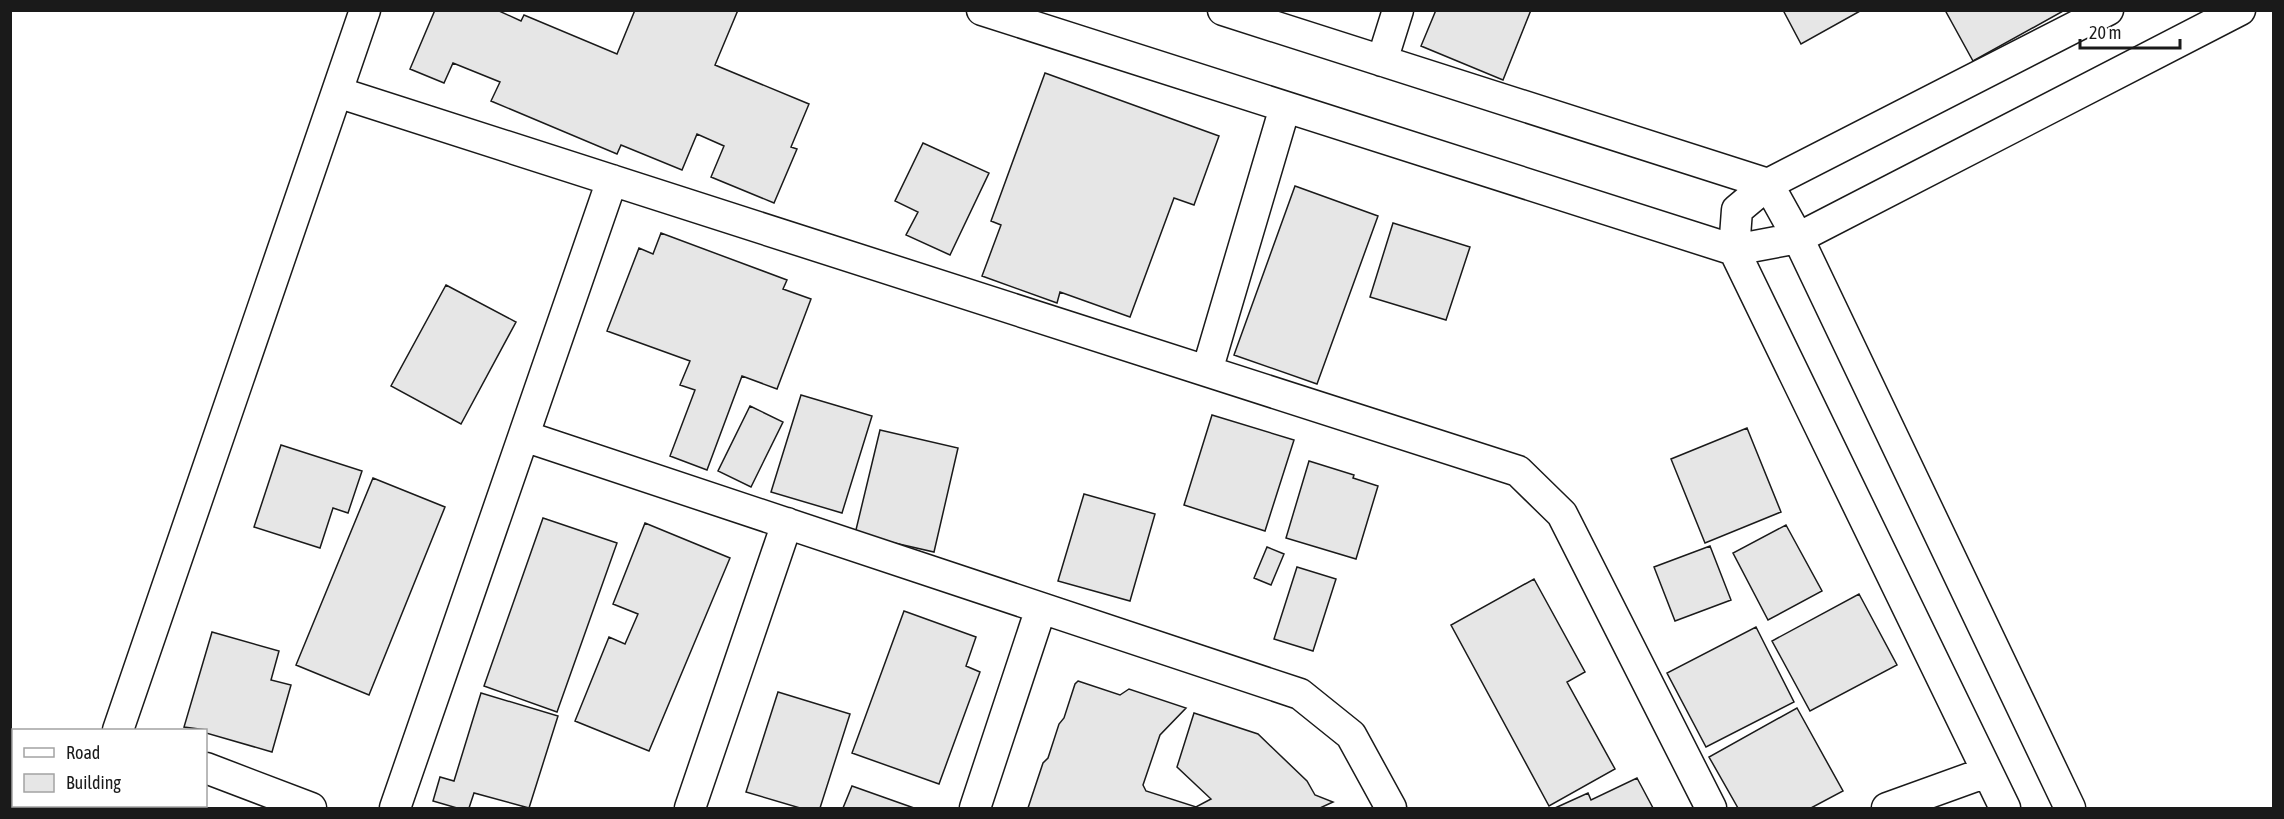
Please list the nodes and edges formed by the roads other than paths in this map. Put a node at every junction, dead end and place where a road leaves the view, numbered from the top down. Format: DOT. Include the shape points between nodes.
graph roads {
  1 [pos="365,10"];
  2 [pos="982,10"];
  3 [pos="1223,10"];
  4 [pos="1398,10"];
  5 [pos="2108,10"];
  6 [pos="2240,10"];
  7 [pos="1382,61"];
  8 [pos="337,92"];
  9 [pos="1285,107"];
  10 [pos="612,180"];
  11 [pos="1768,184"];
  12 [pos="1798,238"];
  13 [pos="1734,250"];
  14 [pos="1207,371"];
  15 [pos="524,436"];
  16 [pos="787,523"];
  17 [pos="1041,608"];
  18 [pos="118,729"];
  19 [pos="207,768"];
  20 [pos="1987,772"];
  21 [pos="310,808"];
  22 [pos="395,808"];
  23 [pos="690,808"];
  24 [pos="975,808"];
  25 [pos="1390,808"];
  26 [pos="1711,808"];
  27 [pos="1887,808"];
  28 [pos="2005,808"];
  29 [pos="2070,808"];
  1 -- 8 [label="street"];
  2 -- 9 [label="street"];
  3 -- 7 [label="street"];
  4 -- 7 [label="street"];
  5 -- 11 [label="street"];
  6 -- 12 [label="street"];
  7 -- 11 [label="street"];
  8 -- 10 [label="street"];
  8 -- 18 [label="street"];
  9 -- 13 [label="street"];
  9 -- 14 [label="street"];
  10 -- 14 [label="street"];
  10 -- 15 [label="street"];
  11 -- 12 [label="street"];
  11 -- 13 [label="street" via="1737,210"];
  12 -- 13 [label="street"];
  12 -- 29 [label="street"];
  13 -- 20 [label="street"];
  14 -- 26 [label="street" via="1518,471 1562,514"];
  15 -- 16 [label="street"];
  15 -- 22 [label="street"];
  16 -- 17 [label="street"];
  16 -- 23 [label="street"];
  17 -- 24 [label="street"];
  17 -- 25 [label="street" via="1300,694 1351,735"];
  19 -- 21 [label="street"];
  20 -- 27 [label="street"];
  20 -- 28 [label="street"];
}
